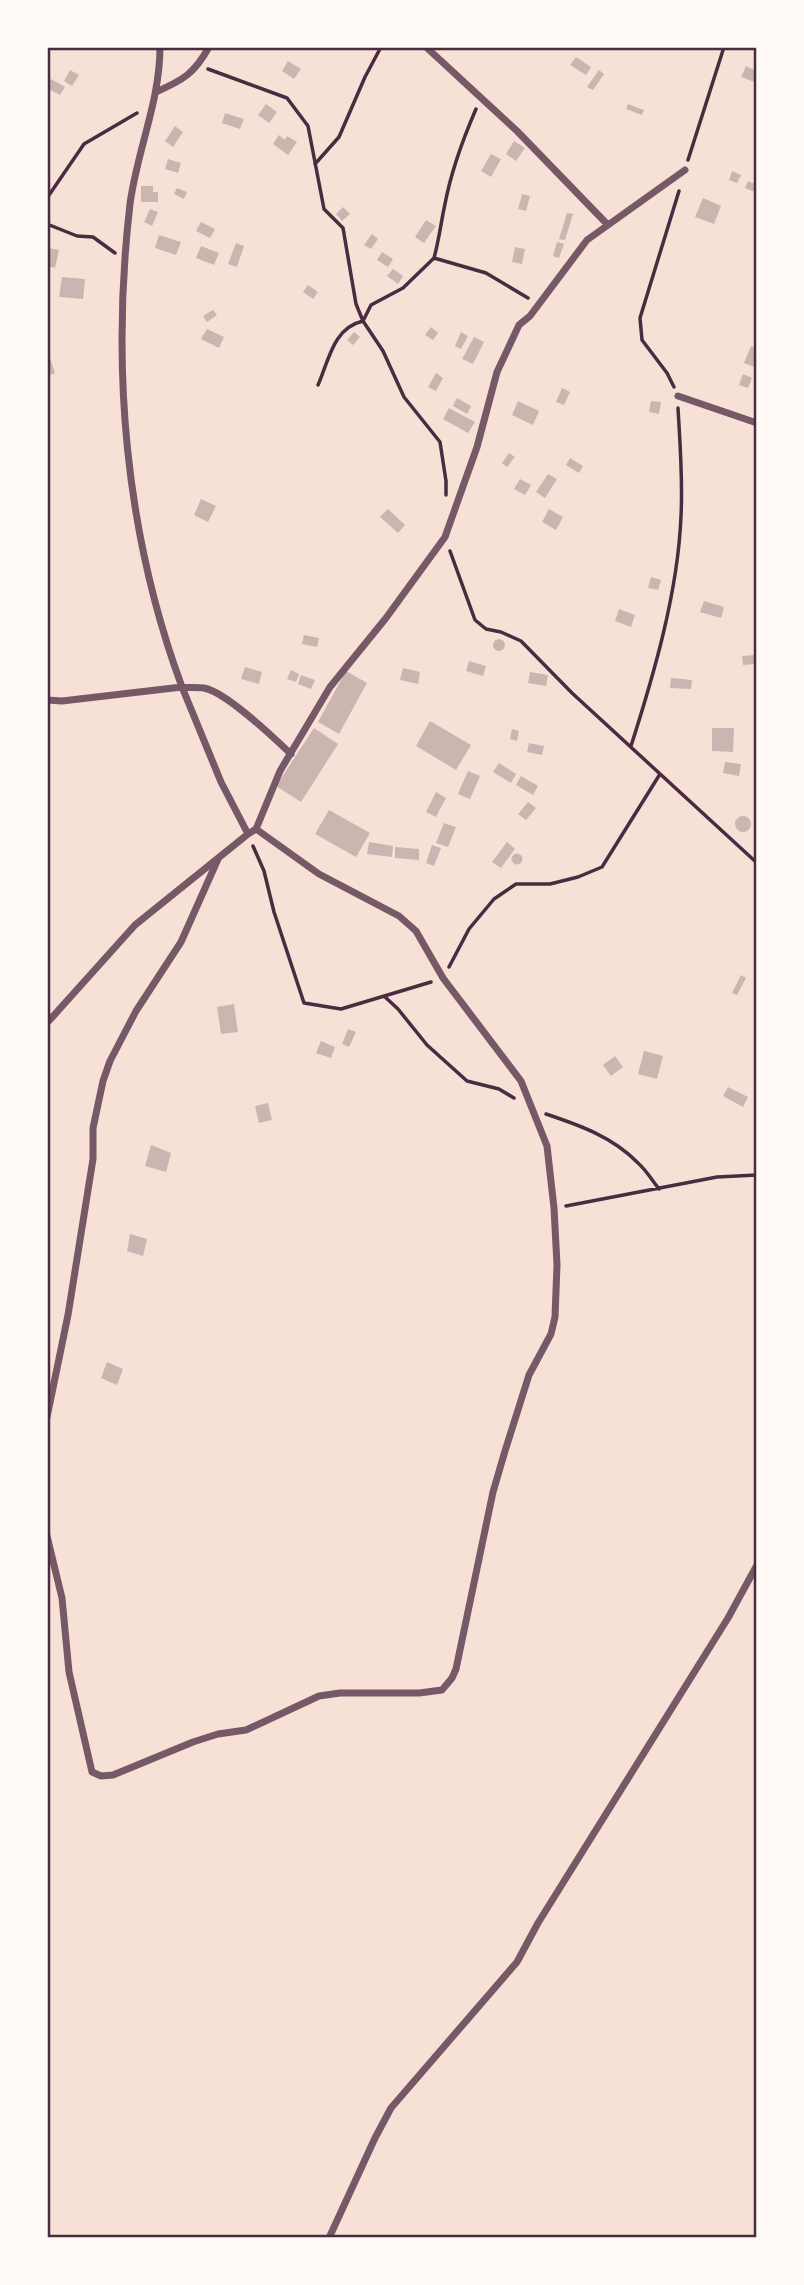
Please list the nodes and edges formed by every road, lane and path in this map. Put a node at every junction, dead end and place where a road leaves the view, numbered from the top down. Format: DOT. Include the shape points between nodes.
graph roads {
  1 [pos="160,47"];
  2 [pos="209,47"];
  3 [pos="381,47"];
  4 [pos="426,47"];
  5 [pos="198,66"];
  6 [pos="156,92"];
  7 [pos="481,99"];
  8 [pos="153,103"];
  9 [pos="315,164"];
  10 [pos="685,170"];
  11 [pos="47,198"];
  12 [pos="47,224"];
  13 [pos="607,224"];
  14 [pos="127,258"];
  15 [pos="434,258"];
  16 [pos="538,304"];
  17 [pos="363,321"];
  18 [pos="318,385"];
  19 [pos="678,396"];
  20 [pos="757,423"];
  21 [pos="446,495"];
  22 [pos="445,537"];
  23 [pos="182,687"];
  24 [pos="47,700"];
  25 [pos="291,754"];
  26 [pos="660,773"];
  27 [pos="256,830"];
  28 [pos="248,834"];
  29 [pos="218,859"];
  30 [pos="757,863"];
  31 [pos="443,978"];
  32 [pos="47,1023"];
  33 [pos="757,1175"];
  34 [pos="554,1208"];
  35 [pos="47,1416"];
  36 [pos="47,1535"];
  37 [pos="757,1565"];
  38 [pos="328,2238"];
  1 -- 6 [label="street"];
  2 -- 5 [label="street"];
  3 -- 9 [label="path" via="339,137"];
  4 -- 7 [label="street"];
  5 -- 6 [label="street" via="184,79"];
  5 -- 9 [label="path" via="287,98 308,126"];
  6 -- 8 [label="street"];
  7 -- 13 [label="street"];
  7 -- 15 [label="path" via="464,135"];
  8 -- 11 [label="path" via="84,144"];
  8 -- 14 [label="street" via="131,203"];
  9 -- 17 [label="path" via="324,209 343,228"];
  10 -- 13 [label="street"];
  12 -- 14 [label="path" via="93,237"];
  13 -- 16 [label="street" via="587,240"];
  14 -- 23 [label="street" via="121,356 130,478 152,594"];
  15 -- 16 [label="path" via="486,272"];
  15 -- 17 [label="path" via="403,288 371,305"];
  16 -- 22 [label="street" via="519,326 497,372"];
  17 -- 18 [label="path" via="350,324 334,341"];
  17 -- 21 [label="path" via="404,397 440,442"];
  19 -- 20 [label="street"];
  22 -- 25 [label="street" via="330,687"];
  22 -- 26 [label="path" via="475,620 486,629 521,641"];
  23 -- 24 [label="street"];
  23 -- 25 [label="street" via="220,694"];
  23 -- 28 [label="street"];
  25 -- 27 [label="street"];
  26 -- 30 [label="path"];
  26 -- 31 [label="path" via="602,867 550,884 516,884 494,898 469,929"];
  27 -- 28 [label="street"];
  27 -- 31 [label="street" via="338,885 399,916 416,931"];
  28 -- 29 [label="street"];
  28 -- 31 [label="path" via="264,871 304,1003 341,1009"];
  29 -- 32 [label="street" via="135,925"];
  29 -- 35 [label="street" via="181,942 136,1011 103,1082 68,1315"];
  31 -- 34 [label="street" via="522,1081 547,1146"];
  33 -- 34 [label="path" via="717,1177"];
  34 -- 36 [label="street" via="555,1317 517,1409 493,1492 456,1669 442,1690 319,1696 246,1730 218,1734 101,1776 92,1772 69,1672 62,1598"];
  37 -- 38 [label="street" via="517,1962 391,2108"];
}
